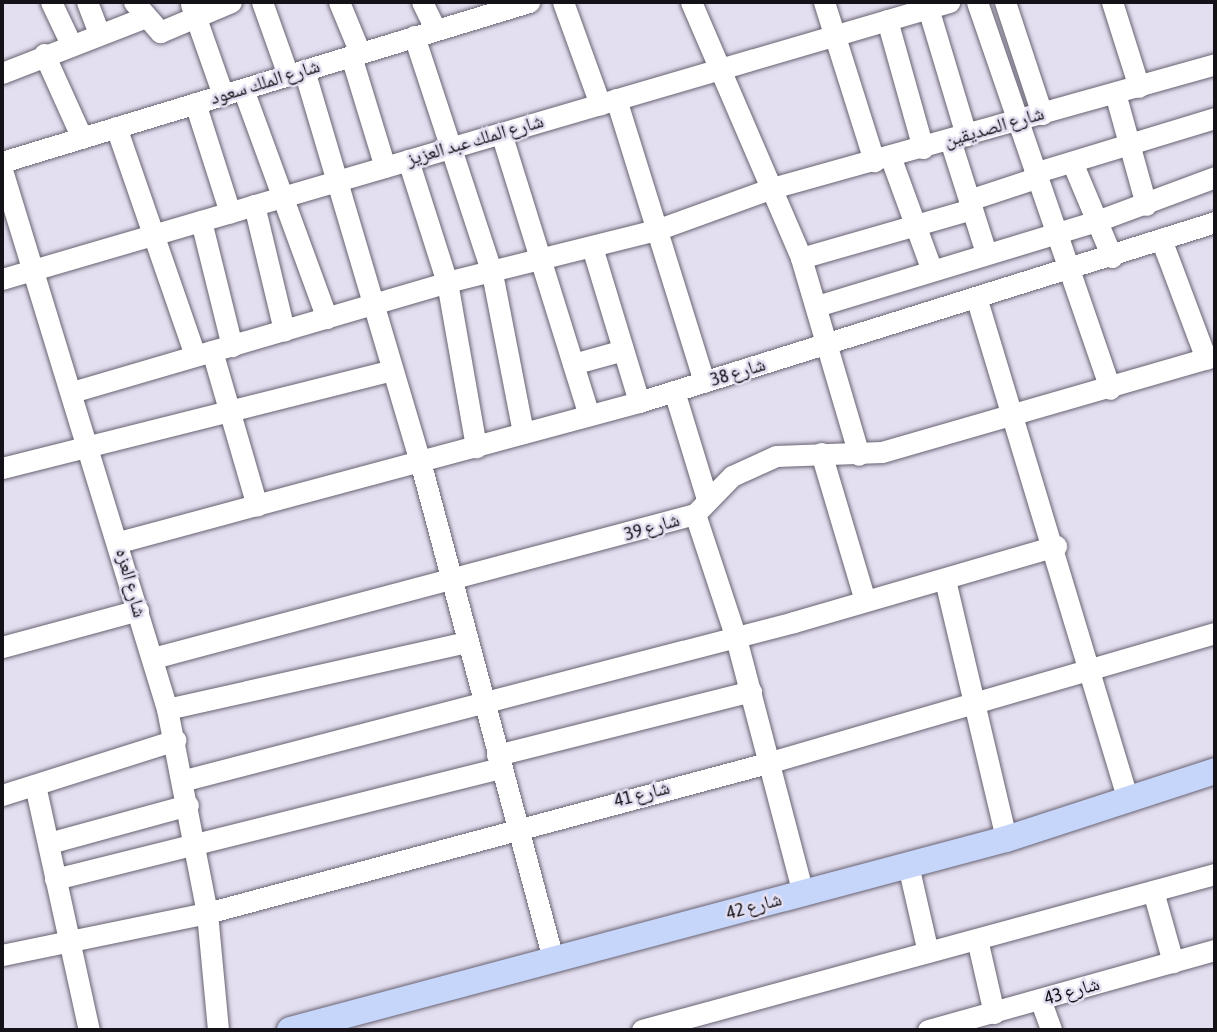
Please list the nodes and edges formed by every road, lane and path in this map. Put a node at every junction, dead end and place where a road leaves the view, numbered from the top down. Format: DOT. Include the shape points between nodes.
graph roads {
  1 [pos="51,2"];
  2 [pos="87,2"];
  3 [pos="231,2"];
  4 [pos="262,2"];
  5 [pos="339,2"];
  6 [pos="422,2"];
  7 [pos="563,2"];
  8 [pos="691,2"];
  9 [pos="824,2"];
  10 [pos="977,2"];
  11 [pos="1005,2"];
  12 [pos="1112,2"];
  13 [pos="519,3"];
  14 [pos="938,5"];
  15 [pos="192,8"];
  16 [pos="139,10"];
  17 [pos="897,12"];
  18 [pos="435,29"];
  19 [pos="97,31"];
  20 [pos="835,35"];
  21 [pos="414,36"];
  22 [pos="70,42"];
  23 [pos="44,54"];
  24 [pos="356,54"];
  25 [pos="1215,64"];
  26 [pos="723,69"];
  27 [pos="2,73"];
  28 [pos="296,73"];
  29 [pos="1139,87"];
  30 [pos="243,89"];
  31 [pos="1115,93"];
  32 [pos="223,95"];
  33 [pos="608,101"];
  34 [pos="195,103"];
  35 [pos="1042,114"];
  36 [pos="1215,118"];
  37 [pos="1016,121"];
  38 [pos="116,127"];
  39 [pos="501,133"];
  40 [pos="82,138"];
  41 [pos="958,138"];
  42 [pos="1129,145"];
  43 [pos="451,148"];
  44 [pos="923,148"];
  45 [pos="882,159"];
  46 [pos="408,160"];
  47 [pos="2,162"];
  48 [pos="1072,162"];
  49 [pos="385,167"];
  50 [pos="2,170"];
  51 [pos="1035,175"];
  52 [pos="1215,177"];
  53 [pos="335,182"];
  54 [pos="772,188"];
  55 [pos="287,196"];
  56 [pos="971,204"];
  57 [pos="254,205"];
  58 [pos="1146,205"];
  59 [pos="230,213"];
  60 [pos="201,221"];
  61 [pos="1097,221"];
  62 [pos="1215,222"];
  63 [pos="916,227"];
  64 [pos="656,230"];
  65 [pos="1056,232"];
  66 [pos="153,235"];
  67 [pos="1161,239"];
  68 [pos="592,247"];
  69 [pos="986,253"];
  70 [pos="1112,257"];
  71 [pos="801,258"];
  72 [pos="540,259"];
  73 [pos="931,268"];
  74 [pos="1069,269"];
  75 [pos="32,270"];
  76 [pos="492,273"];
  77 [pos="2,279"];
  78 [pos="447,282"];
  79 [pos="977,300"];
  80 [pos="372,305"];
  81 [pos="817,306"];
  82 [pos="327,318"];
  83 [pos="284,330"];
  84 [pos="828,344"];
  85 [pos="623,350"];
  86 [pos="213,351"];
  87 [pos="1211,358"];
  88 [pos="573,364"];
  89 [pos="391,370"];
  90 [pos="704,382"];
  91 [pos="1110,389"];
  92 [pos="674,391"];
  93 [pos="72,392"];
  94 [pos="639,402"];
  95 [pos="229,409"];
  96 [pos="589,415"];
  97 [pos="1015,418"];
  98 [pos="523,433"];
  99 [pos="90,447"];
  100 [pos="476,447"];
  101 [pos="821,453"];
  102 [pos="859,455"];
  103 [pos="420,461"];
  104 [pos="2,468"];
  105 [pos="257,506"];
  106 [pos="701,506"];
  107 [pos="120,542"];
  108 [pos="1056,546"];
  109 [pos="945,580"];
  110 [pos="451,583"];
  111 [pos="865,601"];
  112 [pos="138,610"];
  113 [pos="1215,633"];
  114 [pos="736,638"];
  115 [pos="467,642"];
  116 [pos="2,647"];
  117 [pos="153,659"];
  118 [pos="1090,668"];
  119 [pos="751,691"];
  120 [pos="975,702"];
  121 [pos="483,703"];
  122 [pos="167,709"];
  123 [pos="175,740"];
  124 [pos="499,761"];
  125 [pos="771,762"];
  126 [pos="1215,771"];
  127 [pos="185,780"];
  128 [pos="35,785"];
  129 [pos="2,795"];
  130 [pos="1128,800"];
  131 [pos="188,805"];
  132 [pos="516,826"];
  133 [pos="1006,839"];
  134 [pos="49,843"];
  135 [pos="195,845"];
  136 [pos="908,865"];
  137 [pos="1215,874"];
  138 [pos="55,879"];
  139 [pos="1153,891"];
  140 [pos="803,893"];
  141 [pos="207,913"];
  142 [pos="977,939"];
  143 [pos="66,942"];
  144 [pos="1215,950"];
  145 [pos="928,952"];
  146 [pos="2,955"];
  147 [pos="553,959"];
  148 [pos="1173,962"];
  149 [pos="1040,999"];
  150 [pos="219,1005"];
  151 [pos="994,1013"];
  152 [pos="89,1030"];
  153 [pos="218,1030"];
  154 [pos="233,1030"];
  155 [pos="290,1030"];
  156 [pos="642,1030"];
  157 [pos="928,1030"];
  158 [pos="1051,1030"];
  1 -- 22 [label="street"];
  2 -- 19 [label="street"];
  3 -- 15 [label="street"];
  4 -- 28 [label="street"];
  5 -- 24 [label="street"];
  6 -- 18 [label="street"];
  7 -- 33 [label="street"];
  8 -- 26 [label="street"];
  9 -- 20 [label="street"];
  10 -- 37 [label="street"];
  11 -- 35 [label="street"];
  12 -- 29 [label="street"];
  13 -- 18 [label="street, شارع الملك سعود"];
  14 -- 17 [label="street, شارع الملك عبد العزيز"];
  14 -- 41 [label="street"];
  15 -- 16 [label="street" via="165,32"];
  15 -- 32 [label="street"];
  16 -- 19 [label="street"];
  17 -- 20 [label="street, شارع الملك عبد العزيز"];
  17 -- 44 [label="street"];
  18 -- 21 [label="street, شارع الملك سعود"];
  19 -- 22 [label="street"];
  20 -- 26 [label="street, شارع الملك عبد العزيز"];
  20 -- 45 [label="street"];
  21 -- 24 [label="street, شارع الملك سعود"];
  21 -- 43 [label="street"];
  22 -- 23 [label="street"];
  23 -- 27 [label="street"];
  23 -- 40 [label="street"];
  24 -- 28 [label="street, شارع الملك سعود"];
  24 -- 49 [label="street"];
  25 -- 29 [label="street, شارع الصديقين"];
  26 -- 33 [label="street, شارع الملك عبد العزيز"];
  26 -- 54 [label="street"];
  28 -- 30 [label="street, شارع الملك سعود"];
  28 -- 53 [label="street"];
  29 -- 31 [label="street, شارع الصديقين"];
  30 -- 32 [label="street, شارع الملك سعود"];
  30 -- 55 [label="street"];
  31 -- 35 [label="street, شارع الصديقين"];
  31 -- 42 [label="street"];
  32 -- 34 [label="street, شارع الملك سعود"];
  33 -- 39 [label="street, شارع الملك عبد العزيز"];
  33 -- 64 [label="street"];
  34 -- 38 [label="street, شارع الملك سعود"];
  34 -- 59 [label="street"];
  35 -- 37 [label="street, شارع الصديقين"];
  36 -- 42 [label="street"];
  37 -- 41 [label="street, شارع الصديقين"];
  37 -- 51 [label="street"];
  38 -- 40 [label="street, شارع الملك سعود"];
  38 -- 66 [label="street"];
  39 -- 43 [label="street, شارع الملك عبد العزيز"];
  39 -- 72 [label="street"];
  40 -- 47 [label="street, شارع الملك سعود"];
  41 -- 44 [label="street, شارع الصديقين"];
  41 -- 56 [label="street"];
  42 -- 48 [label="street"];
  42 -- 58 [label="street"];
  43 -- 46 [label="street, شارع الملك عبد العزيز"];
  43 -- 76 [label="street"];
  44 -- 45 [label="street, شارع الصديقين"];
  45 -- 54 [label="street, شارع الصديقين"];
  45 -- 63 [label="street"];
  46 -- 49 [label="street, شارع الملك عبد العزيز"];
  46 -- 78 [label="street"];
  48 -- 51 [label="street"];
  48 -- 61 [label="street"];
  49 -- 53 [label="street, شارع الملك عبد العزيز"];
  50 -- 75 [label="street, شارع العزه"];
  51 -- 56 [label="street"];
  51 -- 65 [label="street"];
  52 -- 58 [label="street"];
  53 -- 55 [label="street, شارع الملك عبد العزيز"];
  53 -- 80 [label="street"];
  54 -- 64 [label="street, شارع الصديقين"];
  54 -- 71 [label="street"];
  55 -- 57 [label="street, شارع الملك عبد العزيز"];
  55 -- 82 [label="street"];
  56 -- 63 [label="street"];
  56 -- 69 [label="street"];
  57 -- 59 [label="street, شارع الملك عبد العزيز"];
  57 -- 83 [label="street"];
  58 -- 61 [label="street"];
  59 -- 60 [label="street, شارع الملك عبد العزيز"];
  60 -- 66 [label="street, شارع الملك عبد العزيز"];
  60 -- 86 [label="street"];
  61 -- 65 [label="street"];
  61 -- 70 [label="street"];
  62 -- 67 [label="street, شارع 38"];
  63 -- 71 [label="street"];
  63 -- 73 [label="street"];
  64 -- 68 [label="street, شارع الصديقين"];
  64 -- 90 [label="street"];
  65 -- 69 [label="street"];
  65 -- 74 [label="street"];
  66 -- 75 [label="street, شارع الملك عبد العزيز"];
  66 -- 86 [label="street"];
  67 -- 70 [label="street, شارع 38"];
  67 -- 87 [label="street"];
  68 -- 72 [label="street, شارع الصديقين"];
  68 -- 85 [label="street"];
  69 -- 73 [label="street"];
  70 -- 74 [label="street, شارع 38"];
  71 -- 81 [label="street"];
  72 -- 76 [label="street, شارع الصديقين"];
  72 -- 88 [label="street"];
  73 -- 81 [label="street"];
  74 -- 79 [label="street, شارع 38"];
  74 -- 91 [label="street"];
  75 -- 77 [label="street, شارع الملك عبد العزيز"];
  75 -- 93 [label="street, شارع العزه"];
  76 -- 78 [label="street, شارع الصديقين"];
  76 -- 98 [label="street"];
  78 -- 80 [label="street, شارع الصديقين"];
  78 -- 100 [label="street"];
  79 -- 84 [label="street, شارع 38"];
  79 -- 97 [label="street"];
  80 -- 82 [label="street, شارع الصديقين"];
  80 -- 89 [label="street"];
  81 -- 84 [label="street"];
  82 -- 83 [label="street, شارع الصديقين"];
  83 -- 86 [label="street, شارع الصديقين"];
  84 -- 90 [label="street, شارع 38"];
  84 -- 102 [label="street"];
  85 -- 88 [label="street"];
  85 -- 94 [label="street"];
  86 -- 93 [label="street, شارع الصديقين"];
  86 -- 95 [label="street"];
  87 -- 91 [label="street, شارع 39"];
  88 -- 96 [label="street"];
  89 -- 95 [label="street"];
  89 -- 103 [label="street"];
  90 -- 92 [label="street, شارع 38"];
  91 -- 97 [label="street, شارع 39"];
  92 -- 94 [label="street, شارع 38"];
  92 -- 106 [label="street"];
  93 -- 99 [label="street, شارع العزه"];
  94 -- 96 [label="street, شارع 38"];
  95 -- 99 [label="street"];
  95 -- 105 [label="street"];
  96 -- 98 [label="street, شارع 38"];
  97 -- 102 [label="street, شارع 39"];
  97 -- 108 [label="street"];
  98 -- 100 [label="street, شارع 38"];
  99 -- 104 [label="street"];
  99 -- 107 [label="street, شارع العزه"];
  100 -- 103 [label="street, شارع 38"];
  101 -- 102 [label="street, شارع 39"];
  101 -- 106 [label="street, شارع 39" via="755,464"];
  101 -- 111 [label="street"];
  103 -- 105 [label="street, شارع 38"];
  103 -- 110 [label="street"];
  105 -- 107 [label="street, شارع 38"];
  106 -- 110 [label="street, شارع 39"];
  106 -- 114 [label="street"];
  107 -- 112 [label="street, شارع العزه"];
  108 -- 109 [label="street"];
  108 -- 118 [label="street"];
  109 -- 111 [label="street"];
  109 -- 120 [label="street"];
  110 -- 115 [label="street"];
  110 -- 117 [label="street, شارع 39"];
  111 -- 114 [label="street"];
  112 -- 116 [label="street"];
  112 -- 117 [label="street, شارع العزه"];
  113 -- 118 [label="street, شارع 41"];
  114 -- 119 [label="street"];
  114 -- 121 [label="street"];
  115 -- 121 [label="street"];
  115 -- 122 [label="street"];
  117 -- 122 [label="street, شارع العزه"];
  118 -- 120 [label="street, شارع 41"];
  118 -- 130 [label="street"];
  119 -- 124 [label="street"];
  119 -- 125 [label="street"];
  120 -- 125 [label="street, شارع 41"];
  120 -- 133 [label="street"];
  121 -- 124 [label="street"];
  121 -- 127 [label="street"];
  122 -- 123 [label="street, شارع العزه"];
  123 -- 127 [label="street, شارع العزه"];
  123 -- 128 [label="street"];
  124 -- 132 [label="street"];
  124 -- 135 [label="street"];
  125 -- 132 [label="street, شارع 41"];
  125 -- 140 [label="street"];
  126 -- 130 [label="main road, شارع 42"];
  127 -- 131 [label="street, شارع العزه"];
  128 -- 129 [label="street"];
  128 -- 134 [label="street"];
  130 -- 133 [label="main road, شارع 42"];
  131 -- 134 [label="street"];
  131 -- 135 [label="street, شارع العزه"];
  132 -- 141 [label="street, شارع 41"];
  132 -- 147 [label="street"];
  133 -- 136 [label="main road, شارع 42"];
  134 -- 138 [label="street"];
  135 -- 138 [label="street"];
  135 -- 141 [label="street, شارع العزه"];
  136 -- 140 [label="main road, شارع 42"];
  136 -- 145 [label="street"];
  137 -- 139 [label="street"];
  138 -- 143 [label="street"];
  139 -- 142 [label="street"];
  139 -- 148 [label="street"];
  140 -- 147 [label="main road, شارع 42"];
  141 -- 143 [label="street, شارع 41"];
  141 -- 150 [label="street, شارع العزه"];
  142 -- 145 [label="street"];
  142 -- 151 [label="street"];
  143 -- 146 [label="street, شارع 41"];
  143 -- 152 [label="street"];
  144 -- 148 [label="street, شارع 43"];
  145 -- 156 [label="street"];
  147 -- 155 [label="main road, شارع 42"];
  148 -- 149 [label="street, شارع 43"];
  149 -- 151 [label="street, شارع 43"];
  149 -- 158 [label="street"];
  150 -- 153 [label="street, شارع العزه"];
  150 -- 154 [label="street, شارع العزه"];
  151 -- 157 [label="street, شارع 43"];
}
